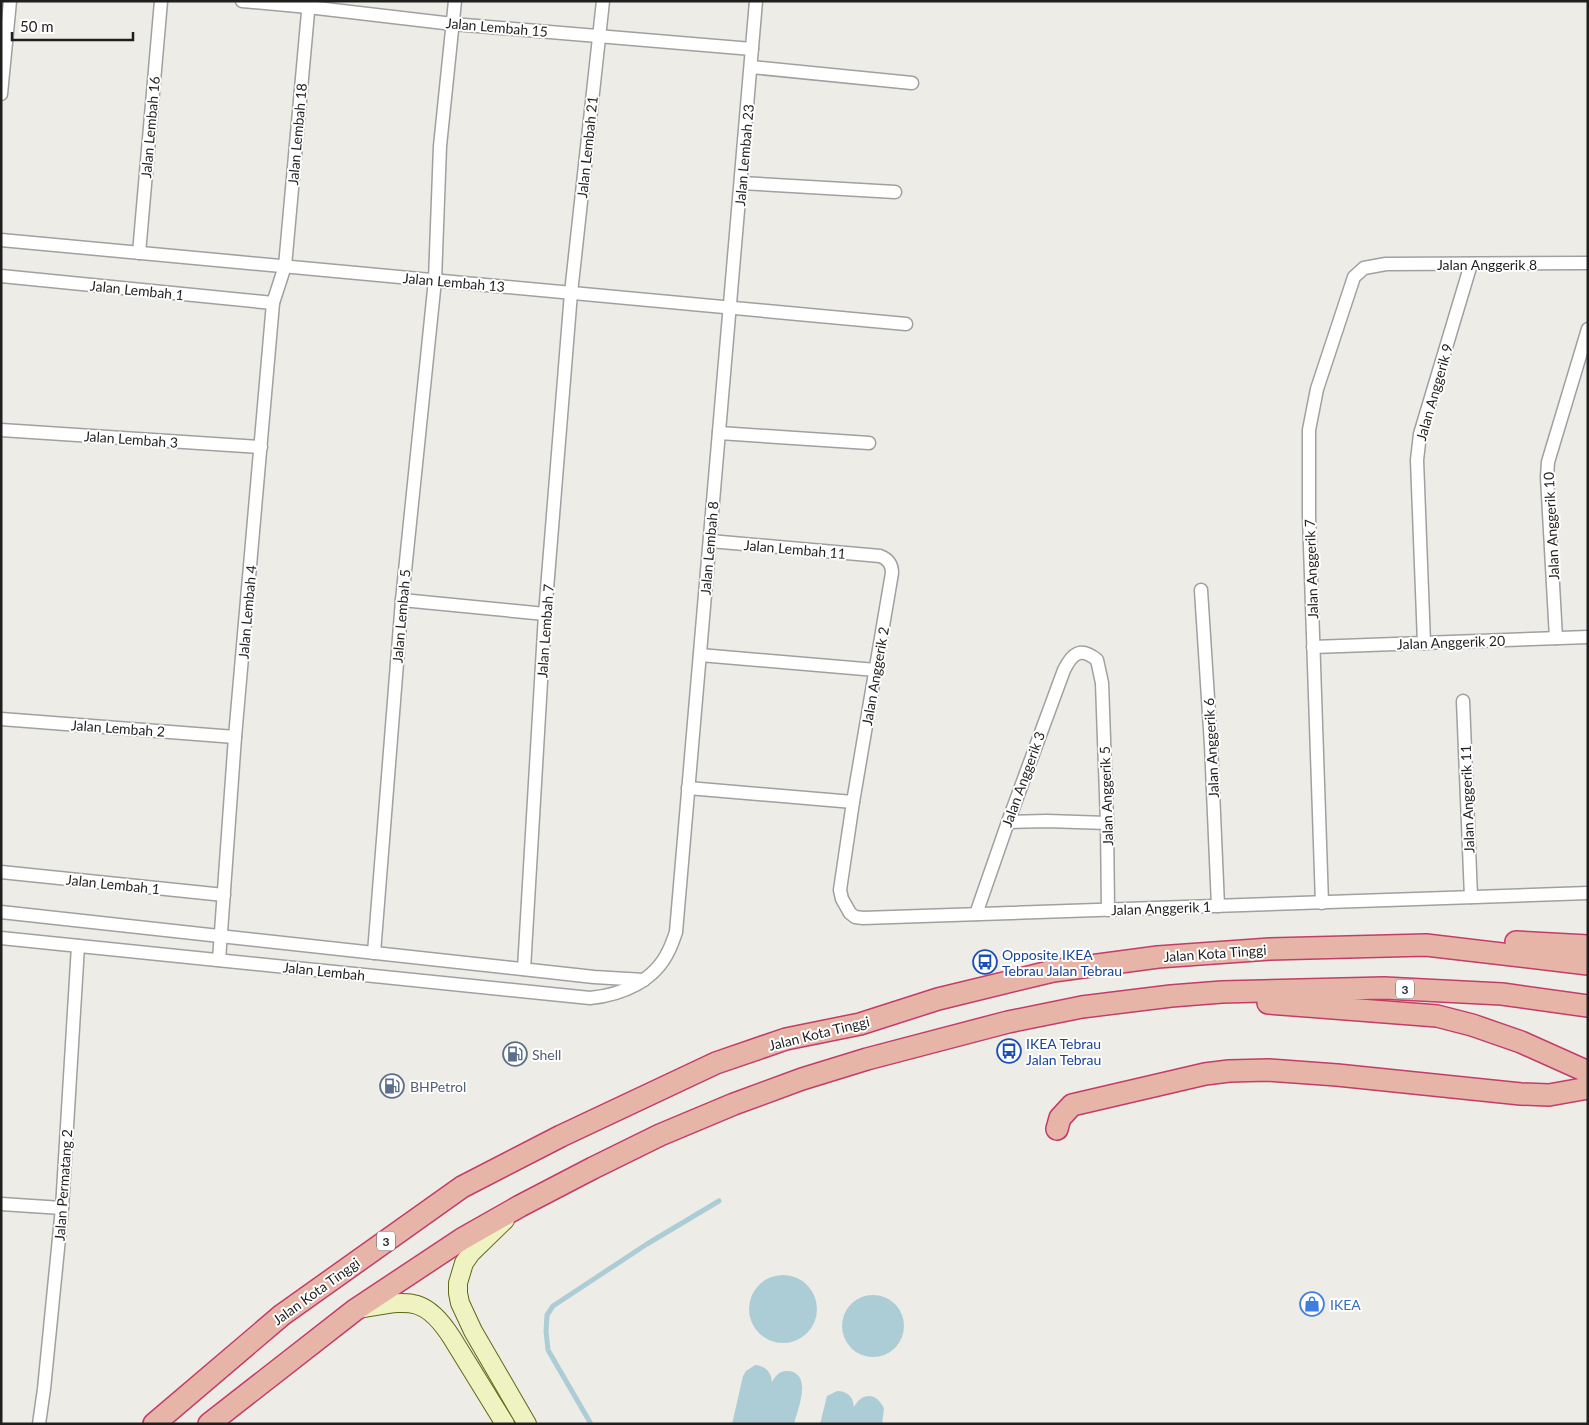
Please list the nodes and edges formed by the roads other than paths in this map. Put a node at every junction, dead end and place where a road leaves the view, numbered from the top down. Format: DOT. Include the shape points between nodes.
graph roads {
  1 [pos="10,1"];
  2 [pos="161,1"];
  3 [pos="242,1"];
  4 [pos="455,1"];
  5 [pos="603,1"];
  6 [pos="756,1"];
  7 [pos="308,4"];
  8 [pos="453,24"];
  9 [pos="599,36"];
  10 [pos="752,49"];
  11 [pos="751,67"];
  12 [pos="912,83"];
  13 [pos="1,94"];
  14 [pos="741,183"];
  15 [pos="895,192"];
  16 [pos="1,240"];
  17 [pos="139,253"];
  18 [pos="1588,263"];
  19 [pos="1386,264"];
  20 [pos="1471,264"];
  21 [pos="286,266"];
  22 [pos="1,276"];
  23 [pos="435,280"];
  24 [pos="571,293"];
  25 [pos="273,303"];
  26 [pos="730,308"];
  27 [pos="906,324"];
  28 [pos="1588,329"];
  29 [pos="1,430"];
  30 [pos="719,433"];
  31 [pos="869,443"];
  32 [pos="261,447"];
  33 [pos="710,541"];
  34 [pos="880,556"];
  35 [pos="1201,590"];
  36 [pos="402,600"];
  37 [pos="545,614"];
  38 [pos="1588,637"];
  39 [pos="1556,638"];
  40 [pos="1424,643"];
  41 [pos="1313,647"];
  42 [pos="1082,653"];
  43 [pos="700,656"];
  44 [pos="876,670"];
  45 [pos="1464,701"];
  46 [pos="1,720"];
  47 [pos="235,737"];
  48 [pos="688,788"];
  49 [pos="853,802"];
  50 [pos="1008,822"];
  51 [pos="1107,824"];
  52 [pos="1,872"];
  53 [pos="1588,893"];
  54 [pos="224,895"];
  55 [pos="1471,897"];
  56 [pos="1322,903"];
  57 [pos="1218,906"];
  58 [pos="1108,910"];
  59 [pos="1,912"];
  60 [pos="976,914"];
  61 [pos="222,936"];
  62 [pos="1,938"];
  63 [pos="1426,945"];
  64 [pos="78,946"];
  65 [pos="1588,946"];
  66 [pos="374,953"];
  67 [pos="219,960"];
  68 [pos="1588,964"];
  69 [pos="524,969"];
  70 [pos="644,980"];
  71 [pos="1222,992"];
  72 [pos="1588,1006"];
  73 [pos="1588,1072"];
  74 [pos="1588,1088"];
  75 [pos="1057,1129"];
  76 [pos="1,1204"];
  77 [pos="520,1206"];
  78 [pos="62,1208"];
  79 [pos="355,1310"];
  80 [pos="39,1424"];
  81 [pos="154,1424"];
  82 [pos="209,1424"];
  83 [pos="505,1424"];
  84 [pos="527,1424"];
  1 -- 13 [label="street"];
  2 -- 17 [label="street, Jalan Lembah 16"];
  3 -- 7 [label="street, Jalan Lembah 15"];
  4 -- 8 [label="street"];
  5 -- 9 [label="street, Jalan Lembah 21"];
  6 -- 10 [label="street, Jalan Lembah 23"];
  7 -- 8 [label="street, Jalan Lembah 15"];
  7 -- 21 [label="street, Jalan Lembah 18"];
  8 -- 9 [label="street, Jalan Lembah 15"];
  8 -- 23 [label="street" via="440,146"];
  9 -- 10 [label="street, Jalan Lembah 15"];
  9 -- 24 [label="street, Jalan Lembah 21"];
  10 -- 11 [label="street, Jalan Lembah 23"];
  11 -- 12 [label="street"];
  11 -- 14 [label="street, Jalan Lembah 23"];
  14 -- 15 [label="street"];
  14 -- 26 [label="street, Jalan Lembah 23"];
  16 -- 17 [label="street, Jalan Lembah 13"];
  17 -- 21 [label="street, Jalan Lembah 13"];
  18 -- 20 [label="street, Jalan Anggerik 8"];
  19 -- 20 [label="street, Jalan Anggerik 8"];
  19 -- 41 [label="street, Jalan Anggerik 7" via="1364,268 1354,277 1317,389 1309,430"];
  20 -- 40 [label="street, Jalan Anggerik 9" via="1420,434 1417,460"];
  21 -- 23 [label="street, Jalan Lembah 13"];
  21 -- 25 [label="street, Jalan Lembah 4"];
  22 -- 25 [label="street, Jalan Lembah 1"];
  23 -- 24 [label="street, Jalan Lembah 13"];
  23 -- 36 [label="street, Jalan Lembah 5"];
  24 -- 26 [label="street, Jalan Lembah 13"];
  24 -- 37 [label="street, Jalan Lembah 7"];
  25 -- 32 [label="street, Jalan Lembah 4"];
  26 -- 27 [label="street, Jalan Lembah 13"];
  26 -- 30 [label="street, Jalan Lembah 8"];
  28 -- 39 [label="street, Jalan Anggerik 10" via="1548,462"];
  29 -- 32 [label="street, Jalan Lembah 3"];
  30 -- 31 [label="street"];
  30 -- 33 [label="street, Jalan Lembah 8"];
  32 -- 47 [label="street, Jalan Lembah 4"];
  33 -- 34 [label="street, Jalan Lembah 11"];
  33 -- 43 [label="street, Jalan Lembah 8"];
  34 -- 44 [label="street, Jalan Anggerik 2" via="890,562 892,573"];
  35 -- 57 [label="street, Jalan Anggerik 6"];
  36 -- 37 [label="street"];
  36 -- 66 [label="street, Jalan Lembah 5"];
  37 -- 69 [label="street, Jalan Lembah 7"];
  38 -- 39 [label="street, Jalan Anggerik 20"];
  39 -- 40 [label="street, Jalan Anggerik 20"];
  40 -- 41 [label="street, Jalan Anggerik 20"];
  41 -- 56 [label="street, Jalan Anggerik 7"];
  42 -- 50 [label="street, Jalan Anggerik 3" via="1074,655 1064,670"];
  42 -- 51 [label="street, Jalan Anggerik 5" via="1097,660 1102,683"];
  43 -- 44 [label="street"];
  43 -- 48 [label="street, Jalan Lembah 8"];
  44 -- 49 [label="street, Jalan Anggerik 2"];
  45 -- 55 [label="street, Jalan Anggerik 11"];
  46 -- 47 [label="street, Jalan Lembah 2"];
  47 -- 54 [label="street, Jalan Lembah 4"];
  48 -- 49 [label="street"];
  48 -- 70 [label="street, Jalan Lembah" via="676,932 662,962"];
  49 -- 60 [label="street, Jalan Anggerik 1" via="840,890 850,913 863,918"];
  50 -- 51 [label="street"];
  50 -- 60 [label="street, Jalan Anggerik 3"];
  51 -- 58 [label="street, Jalan Anggerik 5"];
  52 -- 54 [label="street, Jalan Lembah 1"];
  53 -- 55 [label="street, Jalan Anggerik 1"];
  54 -- 61 [label="street, Jalan Lembah 4"];
  55 -- 56 [label="street, Jalan Anggerik 1"];
  56 -- 57 [label="street, Jalan Anggerik 1"];
  57 -- 58 [label="street, Jalan Anggerik 1"];
  58 -- 60 [label="street, Jalan Anggerik 1"];
  59 -- 61 [label="street, Jalan Lembah"];
  61 -- 66 [label="street, Jalan Lembah"];
  61 -- 67 [label="street, Jalan Lembah 4"];
  62 -- 64 [label="street, Jalan Lembah"];
  63 -- 65 [label="highway" via="1504,941"];
  63 -- 68 [label="highway, Jalan Kota Tinggi / 3"];
  63 -- 81 [label="highway, Jalan Kota Tinggi / 3" via="1270,949 1158,957 1052,972 938,999 860,1024 786,1038 716,1063 462,1187 282,1315"];
  64 -- 67 [label="street, Jalan Lembah"];
  64 -- 78 [label="street, Jalan Permatang 2"];
  66 -- 69 [label="street, Jalan Lembah"];
  67 -- 70 [label="street, Jalan Lembah" via="590,998 631,988"];
  69 -- 70 [label="street, Jalan Lembah"];
  71 -- 72 [label="highway, 3" via="1384,988 1502,994"];
  71 -- 73 [label="highway" via="1272,1003 1437,1016 1521,1042"];
  71 -- 77 [label="highway, 3" via="1082,1007 1008,1022 849,1065 768,1092 679,1128"];
  74 -- 75 [label="highway" via="1549,1095 1520,1094 1337,1074 1229,1071 1072,1105 1060,1118"];
  76 -- 78 [label="street"];
  77 -- 79 [label="highway, 3" via="462,1239"];
  77 -- 84 [label="main road" via="471,1253 460,1274 458,1293 473,1331"];
  78 -- 80 [label="street, Jalan Permatang 2"];
  79 -- 82 [label="highway, 3"];
  79 -- 83 [label="main road" via="406,1302 431,1311 446,1328"];
}
